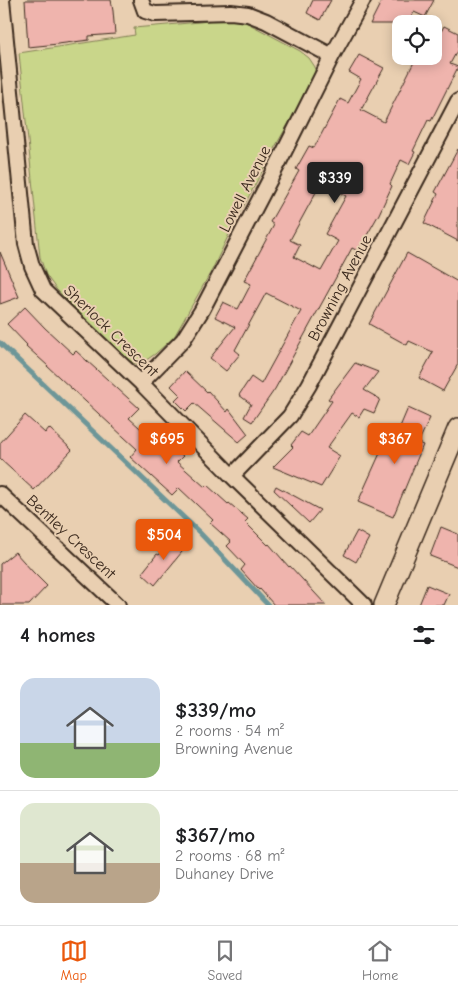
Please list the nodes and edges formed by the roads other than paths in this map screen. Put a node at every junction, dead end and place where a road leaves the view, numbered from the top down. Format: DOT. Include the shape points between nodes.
graph roads {
  1 [pos="2,0"];
  2 [pos="141,0"];
  3 [pos="363,0"];
  4 [pos="332,56"];
  5 [pos="458,102"];
  6 [pos="141,383"];
  7 [pos="458,428"];
  8 [pos="232,476"];
  9 [pos="0,494"];
  10 [pos="118,605"];
  11 [pos="364,605"];
  12 [pos="384,605"];
  1 -- 6 [label="street, Sherlock Crescent" via="26,244 32,266 43,290"];
  2 -- 4 [label="street" via="145,10 155,14 248,14"];
  3 -- 4 [label="street, Lowell Avenue"];
  4 -- 6 [label="street, Lowell Avenue" via="202,310 183,340"];
  5 -- 8 [label="street, Browning Avenue" via="309,385 290,416"];
  6 -- 8 [label="street, Sherlock Crescent"];
  7 -- 12 [label="street"];
  8 -- 11 [label="street, Sherlock Crescent"];
  9 -- 10 [label="street, Bentley Crescent"];
}
